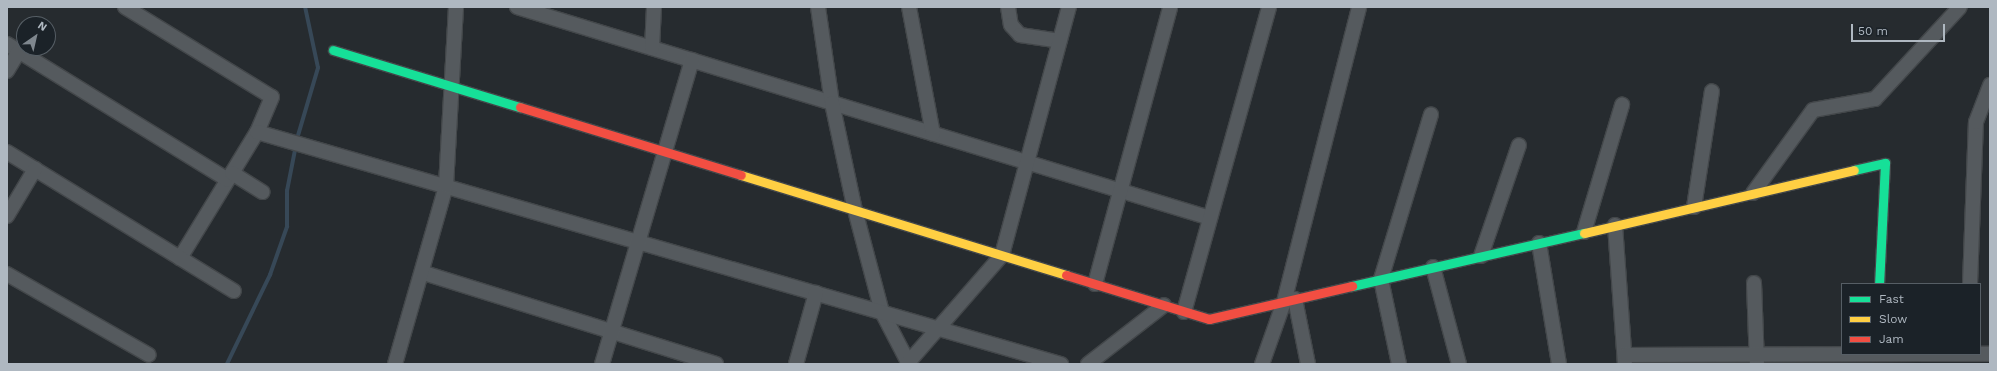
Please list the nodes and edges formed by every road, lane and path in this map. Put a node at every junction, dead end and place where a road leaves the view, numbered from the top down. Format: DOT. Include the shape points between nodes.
graph roads {
  1 [pos="125,7"];
  2 [pos="456,7"];
  3 [pos="517,7"];
  4 [pos="654,7"];
  5 [pos="818,7"];
  6 [pos="910,7"];
  7 [pos="1008,7"];
  8 [pos="1068,7"];
  9 [pos="1170,7"];
  10 [pos="1269,7"];
  11 [pos="1359,7"];
  12 [pos="1960,7"];
  13 [pos="559,13"];
  14 [pos="1060,41"];
  15 [pos="13,48"];
  16 [pos="652,48"];
  17 [pos="334,50"];
  18 [pos="692,60"];
  19 [pos="7,71"];
  20 [pos="449,85"];
  21 [pos="1990,85"];
  22 [pos="1712,91"];
  23 [pos="832,103"];
  24 [pos="1622,105"];
  25 [pos="1431,114"];
  26 [pos="257,132"];
  27 [pos="933,134"];
  28 [pos="1519,145"];
  29 [pos="665,151"];
  30 [pos="7,152"];
  31 [pos="1027,162"];
  32 [pos="35,169"];
  33 [pos="230,177"];
  34 [pos="446,186"];
  35 [pos="1120,191"];
  36 [pos="262,192"];
  37 [pos="1753,193"];
  38 [pos="1694,207"];
  39 [pos="855,210"];
  40 [pos="7,216"];
  41 [pos="1210,218"];
  42 [pos="1615,225"];
  43 [pos="1584,232"];
  44 [pos="638,242"];
  45 [pos="1539,243"];
  46 [pos="1002,255"];
  47 [pos="1481,256"];
  48 [pos="180,258"];
  49 [pos="1433,267"];
  50 [pos="424,273"];
  51 [pos="7,274"];
  52 [pos="1381,279"];
  53 [pos="1754,283"];
  54 [pos="1879,283"];
  55 [pos="1970,283"];
  56 [pos="1095,284"];
  57 [pos="234,291"];
  58 [pos="816,293"];
  59 [pos="1289,300"];
  60 [pos="1164,305"];
  61 [pos="882,312"];
  62 [pos="1184,312"];
  63 [pos="937,328"];
  64 [pos="612,332"];
  65 [pos="149,355"];
  66 [pos="1852,355"];
  67 [pos="1757,359"];
  68 [pos="1625,360"];
  69 [pos="907,363"];
  70 [pos="395,364"];
  71 [pos="602,364"];
  72 [pos="716,364"];
  73 [pos="796,364"];
  74 [pos="1061,364"];
  75 [pos="1088,364"];
  76 [pos="1262,364"];
  77 [pos="1308,364"];
  78 [pos="1400,364"];
  79 [pos="1459,364"];
  80 [pos="1559,364"];
  1 -- 26 [label="street" via="272,97"];
  2 -- 20 [label="street"];
  3 -- 13 [label="street"];
  4 -- 16 [label="street"];
  5 -- 23 [label="street"];
  6 -- 27 [label="street"];
  7 -- 14 [label="street" via="1011,25 1020,35"];
  8 -- 14 [label="street"];
  9 -- 35 [label="street"];
  10 -- 41 [label="street"];
  11 -- 59 [label="street"];
  12 -- 37 [label="street" via="1876,99 1813,110"];
  13 -- 16 [label="street"];
  14 -- 31 [label="street"];
  15 -- 19 [label="street"];
  15 -- 33 [label="street"];
  16 -- 18 [label="street"];
  17 -- 20 [label="street"];
  18 -- 23 [label="street"];
  18 -- 29 [label="street"];
  20 -- 29 [label="street"];
  20 -- 34 [label="street"];
  21 -- 55 [label="street" via="1976,122"];
  22 -- 38 [label="street"];
  23 -- 27 [label="street"];
  23 -- 39 [label="street"];
  24 -- 43 [label="street"];
  25 -- 52 [label="street"];
  26 -- 33 [label="street"];
  26 -- 34 [label="street"];
  27 -- 31 [label="street"];
  28 -- 47 [label="street"];
  29 -- 39 [label="street"];
  29 -- 44 [label="street"];
  30 -- 32 [label="street"];
  31 -- 35 [label="street"];
  31 -- 46 [label="street"];
  32 -- 40 [label="street"];
  32 -- 48 [label="street"];
  33 -- 36 [label="street"];
  33 -- 48 [label="street"];
  34 -- 44 [label="street"];
  34 -- 50 [label="street"];
  35 -- 41 [label="street"];
  35 -- 56 [label="street"];
  37 -- 38 [label="street"];
  37 -- 54 [label="street" via="1885,163"];
  38 -- 42 [label="street"];
  39 -- 46 [label="street"];
  39 -- 61 [label="street"];
  41 -- 62 [label="street"];
  42 -- 43 [label="street"];
  42 -- 68 [label="street"];
  43 -- 45 [label="street"];
  44 -- 58 [label="street"];
  44 -- 64 [label="street"];
  45 -- 47 [label="street"];
  45 -- 80 [label="street"];
  46 -- 56 [label="street"];
  46 -- 63 [label="street"];
  47 -- 49 [label="street"];
  48 -- 57 [label="street"];
  49 -- 52 [label="street"];
  49 -- 79 [label="street"];
  50 -- 64 [label="street"];
  50 -- 70 [label="street"];
  51 -- 65 [label="street"];
  52 -- 59 [label="street"];
  52 -- 78 [label="street"];
  53 -- 67 [label="street"];
  56 -- 60 [label="street"];
  58 -- 61 [label="street"];
  58 -- 73 [label="street"];
  59 -- 62 [label="street" via="1209,319"];
  59 -- 76 [label="street"];
  59 -- 77 [label="street"];
  60 -- 62 [label="street"];
  60 -- 75 [label="street"];
  61 -- 63 [label="street"];
  61 -- 69 [label="street"];
  63 -- 69 [label="street"];
  63 -- 74 [label="street"];
  64 -- 71 [label="street"];
  64 -- 72 [label="street"];
  66 -- 67 [label="street"];
  67 -- 68 [label="street"];
}
